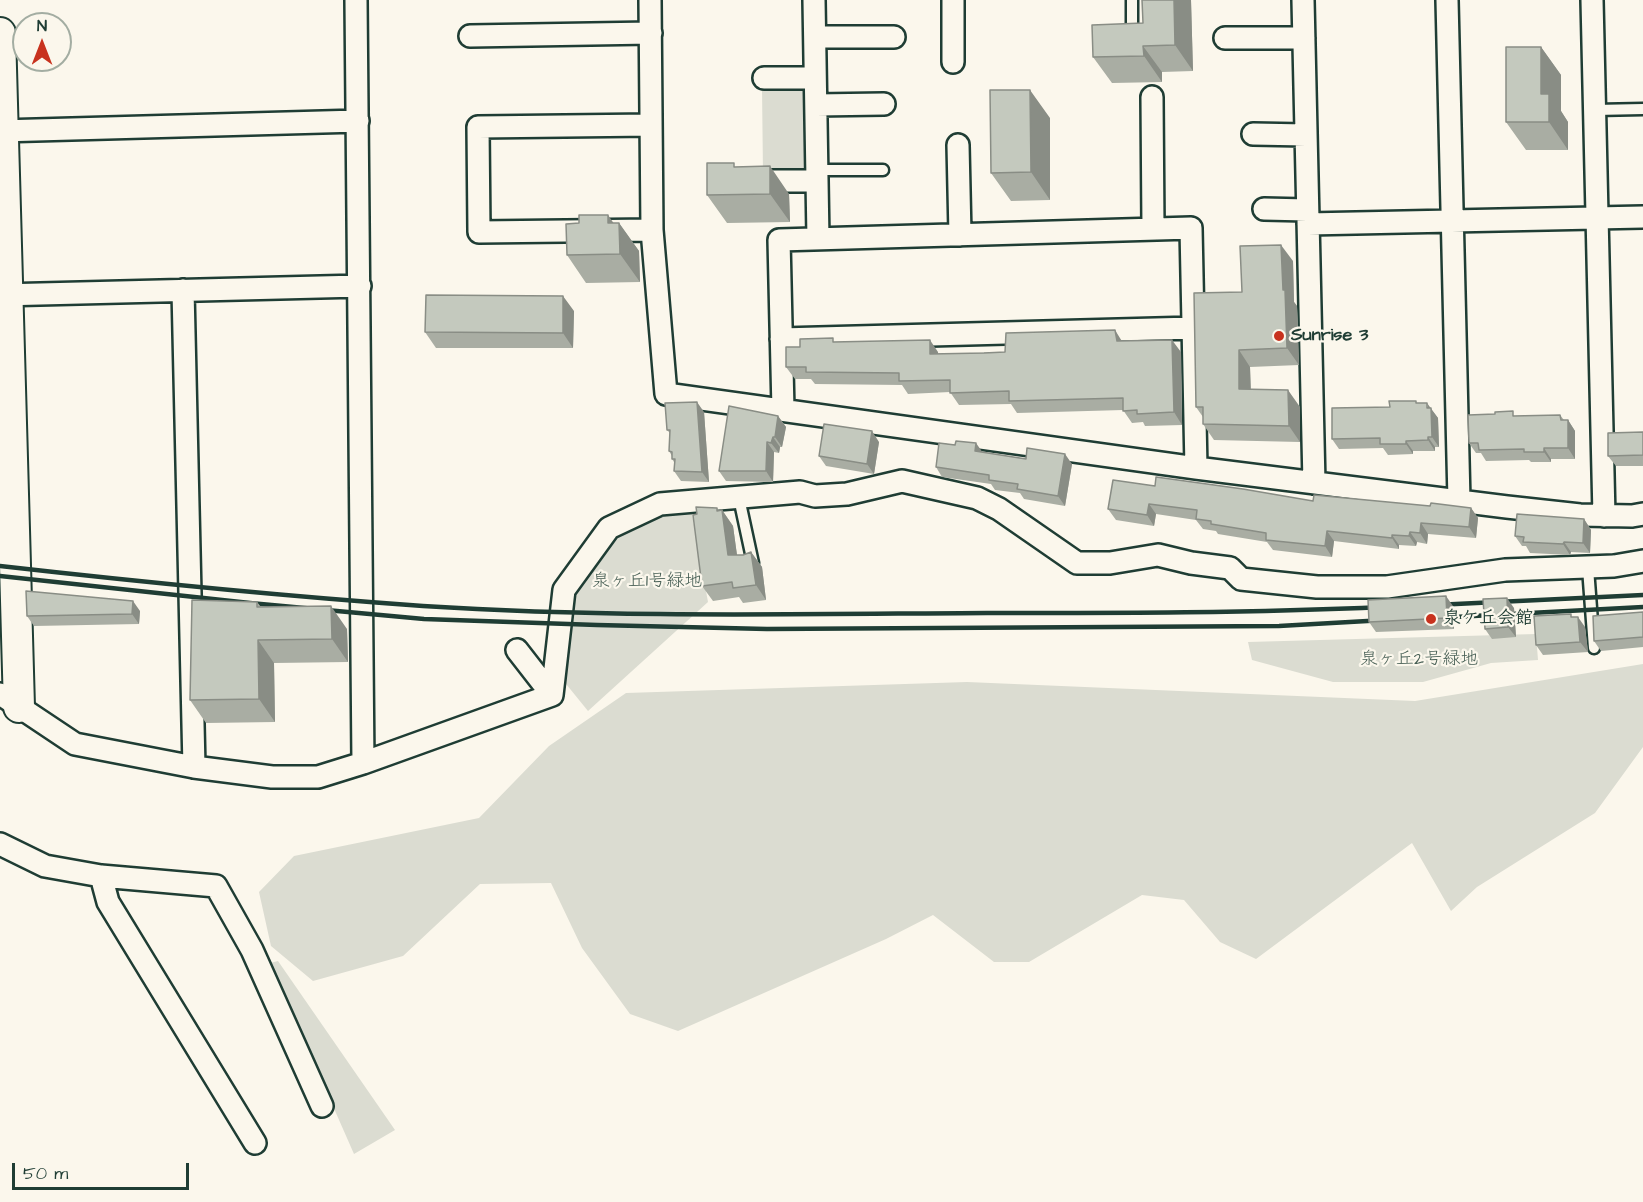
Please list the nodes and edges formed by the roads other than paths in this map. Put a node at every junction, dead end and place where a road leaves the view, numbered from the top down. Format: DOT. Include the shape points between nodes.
graph roads {
  1 [pos="356,0"];
  2 [pos="650,0"];
  3 [pos="814,0"];
  4 [pos="953,0"];
  5 [pos="1132,0"];
  6 [pos="1303,0"];
  7 [pos="1447,0"];
  8 [pos="1592,0"];
  9 [pos="0,33"];
  10 [pos="651,33"];
  11 [pos="470,36"];
  12 [pos="814,37"];
  13 [pos="894,37"];
  14 [pos="1225,38"];
  15 [pos="1304,38"];
  16 [pos="1132,44"];
  17 [pos="953,62"];
  18 [pos="764,78"];
  19 [pos="815,78"];
  20 [pos="1152,97"];
  21 [pos="884,104"];
  22 [pos="816,105"];
  23 [pos="1594,110"];
  24 [pos="1643,110"];
  25 [pos="358,121"];
  26 [pos="651,125"];
  27 [pos="2,131"];
  28 [pos="1253,134"];
  29 [pos="1306,135"];
  30 [pos="958,145"];
  31 [pos="883,170"];
  32 [pos="817,175"];
  33 [pos="767,181"];
  34 [pos="1264,209"];
  35 [pos="1308,217"];
  36 [pos="1643,217"];
  37 [pos="1597,218"];
  38 [pos="1452,221"];
  39 [pos="1153,229"];
  40 [pos="652,230"];
  41 [pos="960,235"];
  42 [pos="818,239"];
  43 [pos="360,286"];
  44 [pos="183,290"];
  45 [pos="4,295"];
  46 [pos="1193,328"];
  47 [pos="781,339"];
  48 [pos="783,410"];
  49 [pos="1196,468"];
  50 [pos="1314,483"];
  51 [pos="739,498"];
  52 [pos="1459,500"];
  53 [pos="1643,514"];
  54 [pos="1604,516"];
  55 [pos="1643,561"];
  56 [pos="753,562"];
  57 [pos="1588,568"];
  58 [pos="1594,648"];
  59 [pos="517,650"];
  60 [pos="552,695"];
  61 [pos="10,700"];
  62 [pos="363,763"];
  63 [pos="194,767"];
  64 [pos="0,844"];
  65 [pos="101,876"];
  66 [pos="322,1106"];
  67 [pos="255,1143"];
  1 -- 25 [label="street"];
  2 -- 10 [label="street"];
  3 -- 12 [label="street"];
  4 -- 17 [label="street"];
  5 -- 16 [label="lane"];
  6 -- 15 [label="street"];
  7 -- 38 [label="street"];
  8 -- 23 [label="street"];
  9 -- 27 [label="street"];
  10 -- 11 [label="street"];
  10 -- 26 [label="street"];
  12 -- 13 [label="street"];
  12 -- 19 [label="street"];
  14 -- 15 [label="street"];
  15 -- 29 [label="street"];
  18 -- 19 [label="street"];
  19 -- 22 [label="street"];
  20 -- 39 [label="street"];
  21 -- 22 [label="street"];
  22 -- 32 [label="street"];
  23 -- 24 [label="lane"];
  23 -- 37 [label="street"];
  25 -- 27 [label="street"];
  25 -- 43 [label="street"];
  26 -- 40 [label="street"];
  26 -- 40 [label="street" via="478,127 479,232"];
  27 -- 45 [label="street"];
  28 -- 29 [label="street"];
  29 -- 35 [label="street"];
  30 -- 41 [label="street"];
  31 -- 32 [label="lane"];
  32 -- 33 [label="street"];
  32 -- 42 [label="street"];
  34 -- 35 [label="street"];
  35 -- 38 [label="street"];
  35 -- 50 [label="street"];
  36 -- 37 [label="street"];
  37 -- 38 [label="street"];
  37 -- 54 [label="street"];
  38 -- 52 [label="street"];
  39 -- 41 [label="street"];
  39 -- 46 [label="street" via="1191,228"];
  40 -- 48 [label="street" via="666,394"];
  41 -- 42 [label="street"];
  42 -- 47 [label="street" via="779,240"];
  43 -- 44 [label="street"];
  43 -- 62 [label="street"];
  44 -- 45 [label="street"];
  44 -- 63 [label="street"];
  45 -- 61 [label="street"];
  46 -- 47 [label="street"];
  46 -- 49 [label="street"];
  47 -- 48 [label="street"];
  48 -- 49 [label="street"];
  49 -- 50 [label="street"];
  50 -- 52 [label="street"];
  51 -- 56 [label="lane"];
  51 -- 57 [label="street" via="800,492 814,496 847,494 902,481 976,498 999,509 1077,562 1110,563 1158,555 1230,568 1241,579 1317,587 1387,587 1505,570"];
  51 -- 60 [label="street" via="660,504 609,528 564,590"];
  52 -- 54 [label="street"];
  53 -- 54 [label="street"];
  55 -- 57 [label="street"];
  57 -- 58 [label="lane"];
  59 -- 60 [label="street"];
  60 -- 62 [label="street"];
  61 -- 63 [label="street" via="75,744"];
  62 -- 63 [label="street" via="318,777 272,777"];
  64 -- 65 [label="street" via="45,866"];
  65 -- 66 [label="street" via="216,886 252,950"];
  65 -- 67 [label="street" via="108,902"];
}
